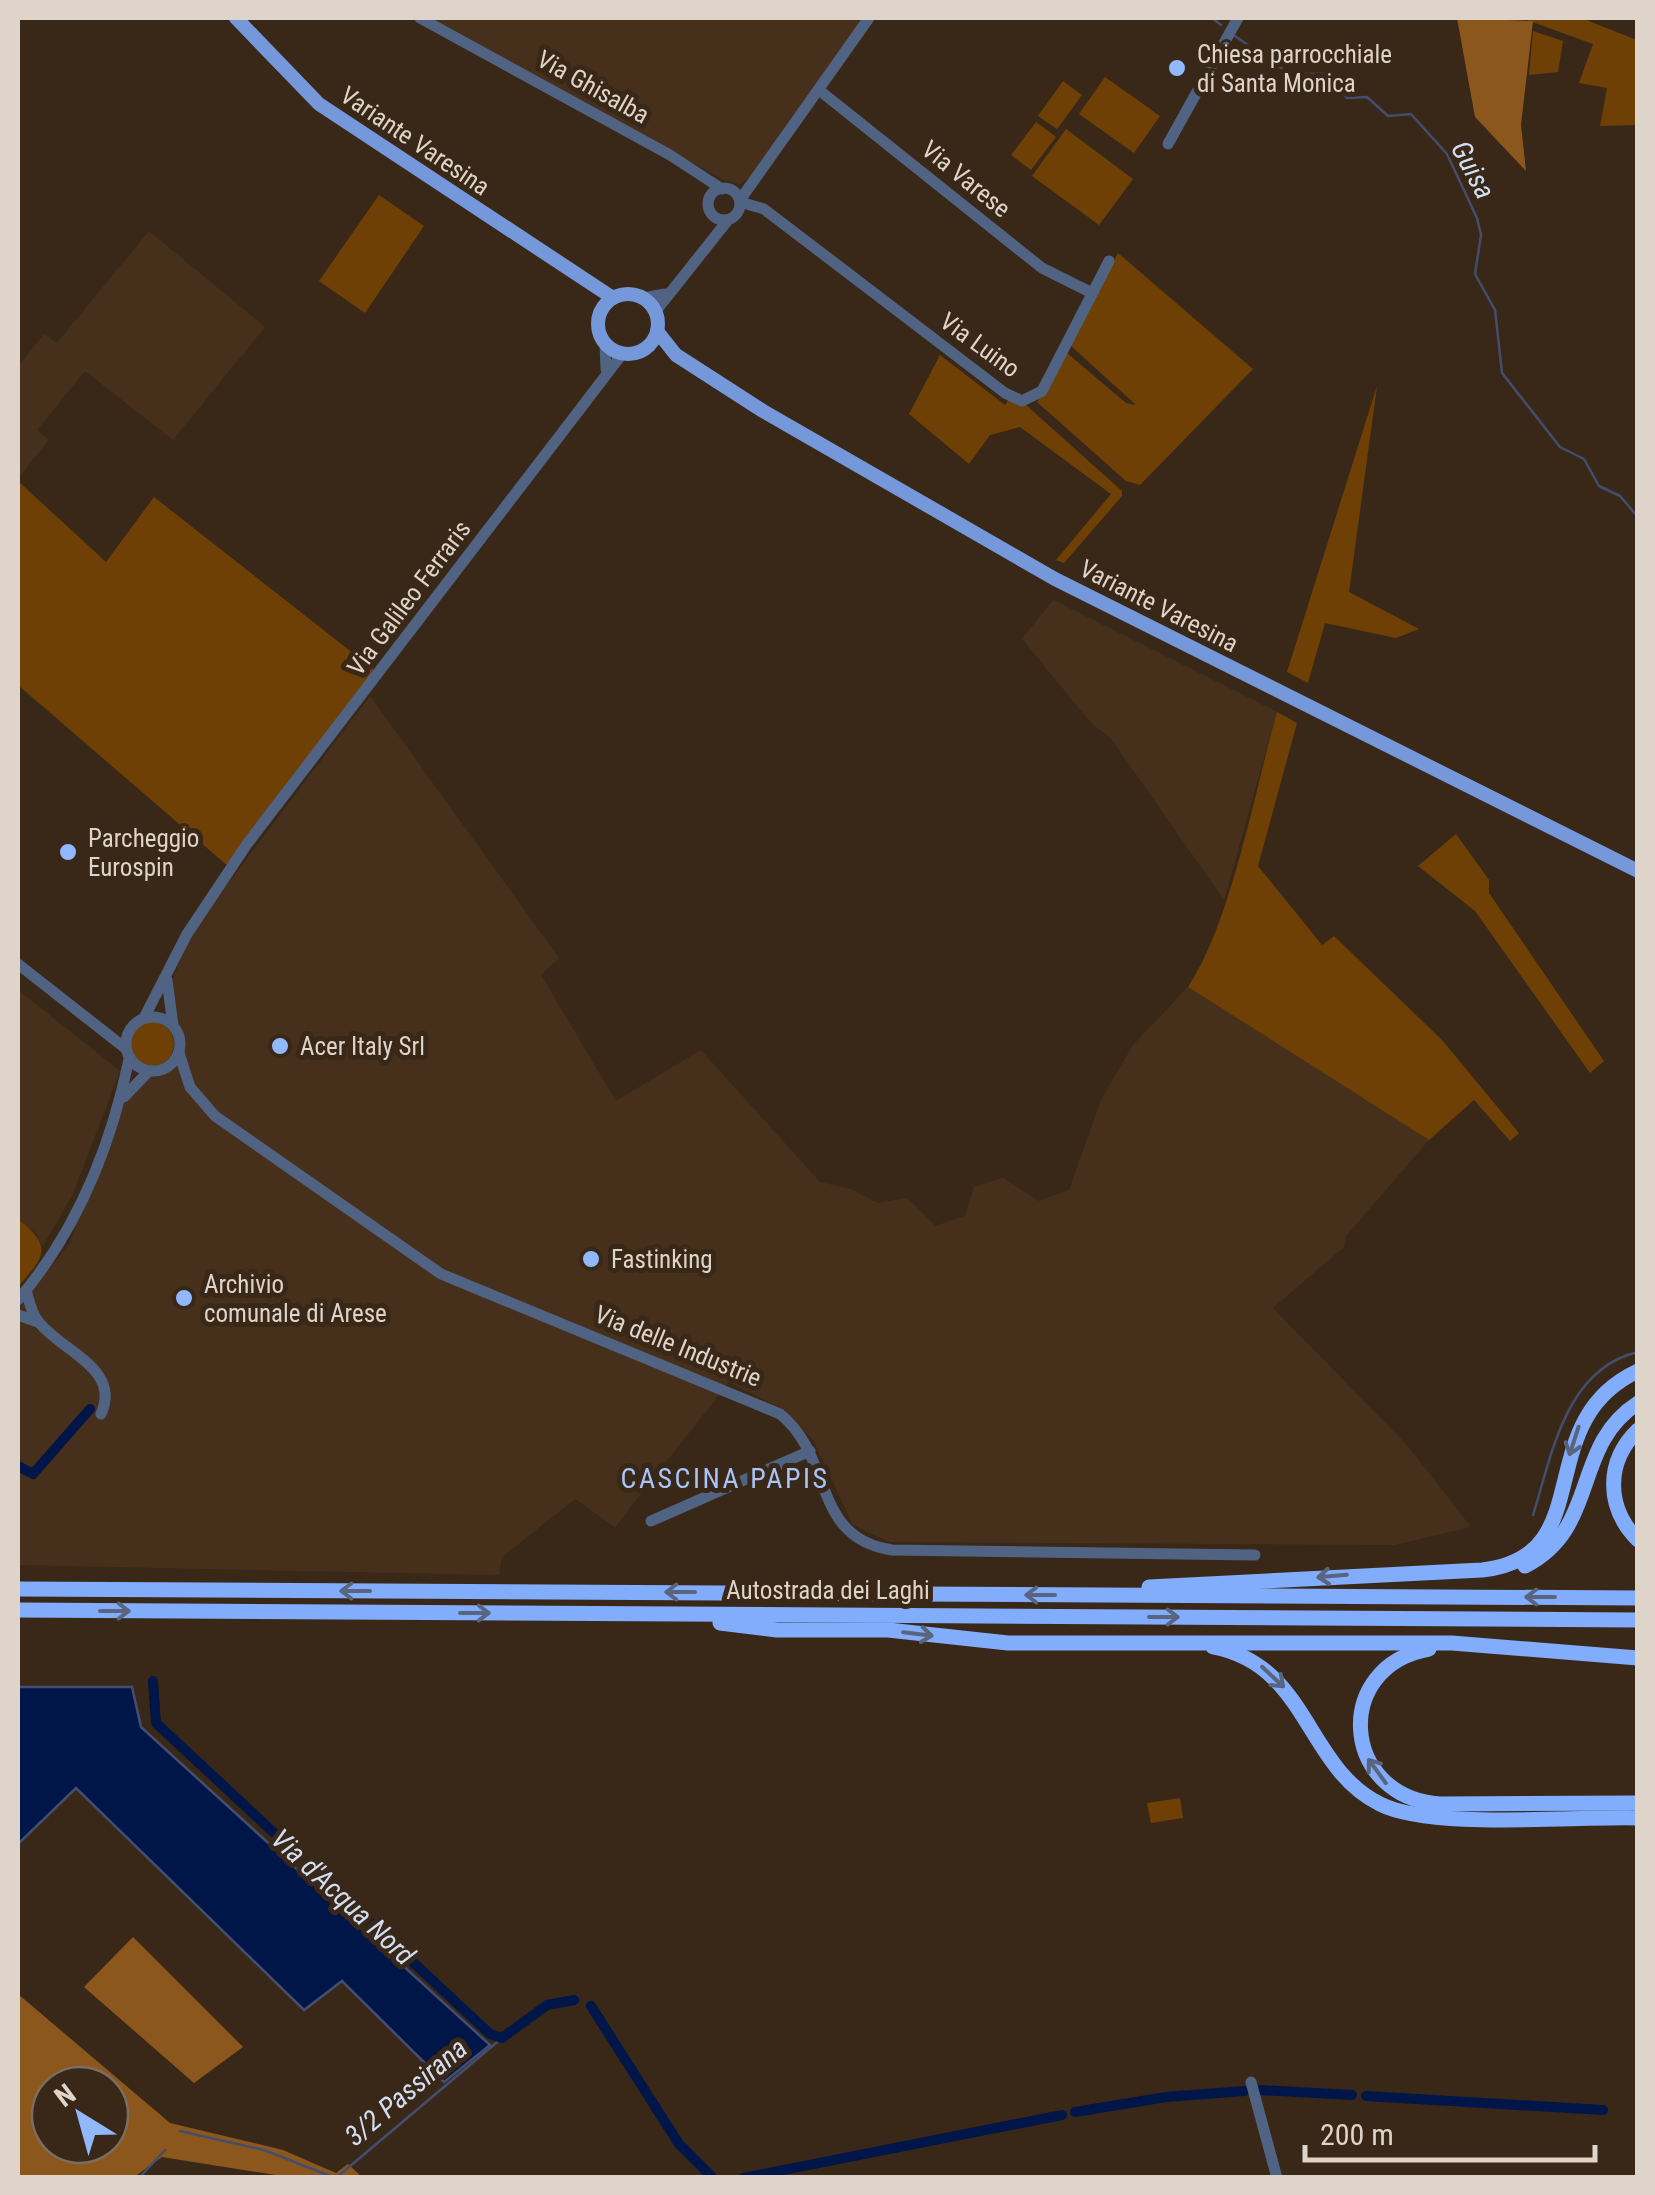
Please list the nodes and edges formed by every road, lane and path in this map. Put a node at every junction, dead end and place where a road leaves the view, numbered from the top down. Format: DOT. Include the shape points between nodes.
graph roads {
  1 [pos="236,18"];
  2 [pos="420,18"];
  3 [pos="869,18"];
  4 [pos="1238,18"];
  5 [pos="819,90"];
  6 [pos="1168,144"];
  7 [pos="690,168"];
  8 [pos="734,202"];
  9 [pos="710,206"];
  10 [pos="697,258"];
  11 [pos="1108,261"];
  12 [pos="585,283"];
  13 [pos="668,292"];
  14 [pos="1092,293"];
  15 [pos="613,298"];
  16 [pos="643,298"];
  17 [pos="600,312"];
  18 [pos="655,312"];
  19 [pos="657,331"];
  20 [pos="605,344"];
  21 [pos="643,350"];
  22 [pos="623,353"];
  23 [pos="676,355"];
  24 [pos="604,377"];
  25 [pos="1638,871"];
  26 [pos="18,964"];
  27 [pos="168,971"];
  28 [pos="139,1021"];
  29 [pos="96,1025"];
  30 [pos="172,1025"];
  31 [pos="127,1053"];
  32 [pos="178,1053"];
  33 [pos="164,1069"];
  34 [pos="148,1071"];
  35 [pos="190,1087"];
  36 [pos="118,1104"];
  37 [pos="22,1295"];
  38 [pos="18,1316"];
  39 [pos="38,1322"];
  40 [pos="1638,1371"];
  41 [pos="1638,1403"];
  42 [pos="101,1414"];
  43 [pos="1638,1430"];
  44 [pos="810,1452"];
  45 [pos="652,1521"];
  46 [pos="1638,1540"];
  47 [pos="1256,1554"];
  48 [pos="1389,1575"];
  49 [pos="18,1589"];
  50 [pos="1074,1595"];
  51 [pos="1638,1598"];
  52 [pos="18,1610"];
  53 [pos="647,1614"];
  54 [pos="1638,1620"];
  55 [pos="1114,1643"];
  56 [pos="1498,1648"];
  57 [pos="1638,1658"];
  58 [pos="1638,1803"];
  59 [pos="1638,1818"];
  60 [pos="1250,2082"];
  61 [pos="1277,2178"];
  1 -- 12 [label="main road, Variante Varesina" via="319,104"];
  2 -- 7 [label="street, Via Ghisalba"];
  3 -- 5 [label="street"];
  4 -- 6 [label="street"];
  5 -- 8 [label="street"];
  5 -- 14 [label="street, Via Varese" via="1042,268"];
  7 -- 8 [label="street, Via Ghisalba"];
  7 -- 9 [label="street"];
  8 -- 9 [label="street"];
  8 -- 9 [label="street"];
  8 -- 10 [label="street"];
  8 -- 14 [label="street, Via Luino" via="777,220 1022,401 1042,391"];
  9 -- 10 [label="street"];
  10 -- 13 [label="street"];
  11 -- 14 [label="street, Via Luino"];
  12 -- 15 [label="main road, Variante Varesina"];
  12 -- 17 [label="main road, Variante Varesina"];
  13 -- 16 [label="street"];
  13 -- 18 [label="street"];
  15 -- 16 [label="main road, Variante Varesina"];
  15 -- 17 [label="main road"];
  16 -- 18 [label="main road"];
  17 -- 20 [label="main road, Variante Varesina"];
  18 -- 19 [label="main road"];
  19 -- 21 [label="main road"];
  19 -- 23 [label="main road, Variante Varesina"];
  20 -- 22 [label="main road"];
  20 -- 24 [label="street"];
  21 -- 22 [label="main road, Variante Varesina"];
  21 -- 23 [label="main road, Variante Varesina"];
  22 -- 24 [label="street, Via Galileo Ferraris"];
  23 -- 25 [label="main road, Variante Varesina" via="1056,579"];
  24 -- 27 [label="street, Via Galileo Ferraris" via="247,844"];
  26 -- 29 [label="street"];
  27 -- 28 [label="street, Via Galileo Ferraris"];
  27 -- 30 [label="street"];
  28 -- 29 [label="street"];
  28 -- 30 [label="street" via="159,1017"];
  28 -- 31 [label="street"];
  29 -- 31 [label="street"];
  30 -- 32 [label="street" via="180,1038"];
  31 -- 34 [label="street"];
  31 -- 36 [label="street"];
  32 -- 33 [label="street"];
  32 -- 35 [label="street, Via delle Industrie"];
  33 -- 34 [label="street"];
  33 -- 35 [label="street, Via delle Industrie"];
  34 -- 36 [label="street"];
  35 -- 44 [label="street, Via delle Industrie" via="225,1124 432,1269 766,1406 789,1420"];
  36 -- 37 [label="street" via="76,1216"];
  37 -- 39 [label="street"];
  38 -- 39 [label="street"];
  39 -- 42 [label="street" via="103,1380 108,1398"];
  40 -- 48 [label="highway, one-way" via="1604,1394 1580,1423 1558,1514 1530,1551 1493,1568"];
  41 -- 48 [label="highway" via="1604,1434 1571,1524 1538,1558 1493,1574"];
  43 -- 46 [label="highway" via="1616,1464 1613,1491 1620,1516"];
  44 -- 45 [label="street"];
  44 -- 47 [label="street, Via delle Industrie" via="839,1522 853,1538 876,1548"];
  48 -- 50 [label="highway, one-way" via="1195,1582"];
  50 -- 49 [label="highway, Autostrada dei Laghi, one-way"];
  51 -- 50 [label="highway, Autostrada dei Laghi, one-way"];
  52 -- 53 [label="highway, Autostrada dei Laghi, one-way"];
  53 -- 54 [label="highway, Autostrada dei Laghi, one-way"];
  53 -- 55 [label="highway, one-way" via="777,1630"];
  55 -- 56 [label="highway"];
  55 -- 59 [label="highway, one-way" via="1212,1647 1254,1662 1284,1688 1352,1783 1394,1810"];
  56 -- 57 [label="highway"];
  58 -- 56 [label="highway, one-way" via="1430,1804 1381,1780 1360,1731 1363,1705 1378,1676 1422,1650"];
  60 -- 61 [label="street"];
}
